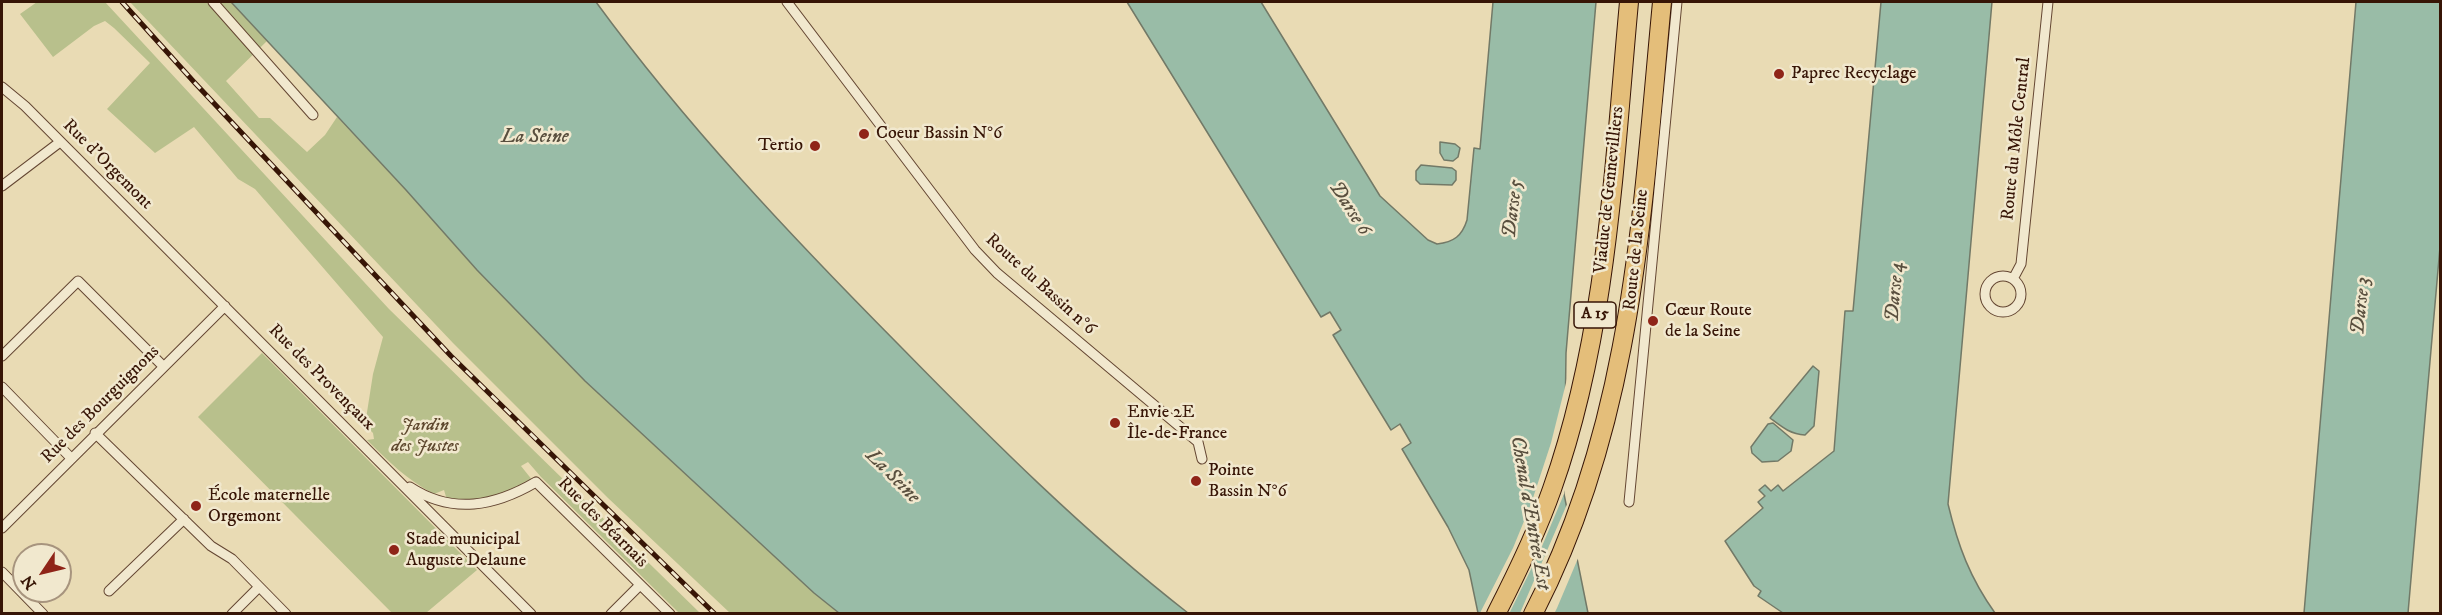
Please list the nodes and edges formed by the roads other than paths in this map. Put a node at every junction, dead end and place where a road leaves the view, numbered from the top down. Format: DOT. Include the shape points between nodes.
graph roads {
  1 [pos="213,2"];
  2 [pos="787,2"];
  3 [pos="1629,2"];
  4 [pos="1662,2"];
  5 [pos="1677,2"];
  6 [pos="2048,2"];
  7 [pos="2,87"];
  8 [pos="313,115"];
  9 [pos="60,142"];
  10 [pos="2,186"];
  11 [pos="188,269"];
  12 [pos="2013,279"];
  13 [pos="225,306"];
  14 [pos="2,356"];
  15 [pos="163,366"];
  16 [pos="2,387"];
  17 [pos="95,433"];
  18 [pos="71,458"];
  19 [pos="1202,459"];
  20 [pos="402,482"];
  21 [pos="1629,502"];
  22 [pos="184,519"];
  23 [pos="2,528"];
  24 [pos="2,572"];
  25 [pos="640,585"];
  26 [pos="259,586"];
  27 [pos="109,591"];
  28 [pos="43,614"];
  29 [pos="232,614"];
  30 [pos="286,614"];
  31 [pos="531,614"];
  32 [pos="611,614"];
  33 [pos="670,614"];
  34 [pos="1496,614"];
  35 [pos="1533,614"];
  1 -- 8 [label="street"];
  2 -- 19 [label="street, Route du Bassin n°6" via="975,250 997,273 1198,442"];
  3 -- 34 [label="highway, Viaduc de Gennevilliers / A 15" via="1601,280 1580,393 1552,489"];
  4 -- 35 [label="highway, Viaduc de Gennevilliers / A 15" via="1630,306 1609,414 1584,496"];
  5 -- 21 [label="street, Route de la Seine"];
  6 -- 12 [label="street, Route du Môle Central" via="2021,264"];
  7 -- 9 [label="street, Rue d'Orgemont"];
  9 -- 10 [label="street"];
  9 -- 11 [label="street, Rue d'Orgemont"];
  11 -- 13 [label="street, Rue des Provençaux"];
  12 -- 12 [label="street" via="2001,276 1990,280 1985,291 1990,308 2001,312 2018,305 2020,288"];
  13 -- 15 [label="street, Rue des Bourguignons"];
  13 -- 20 [label="street, Rue des Provençaux"];
  14 -- 15 [label="street" via="78,281"];
  15 -- 17 [label="street, Rue des Bourguignons"];
  16 -- 18 [label="street"];
  17 -- 18 [label="street, Rue des Bourguignons"];
  17 -- 22 [label="street"];
  18 -- 23 [label="street, Rue des Bourguignons"];
  20 -- 25 [label="street, Rue des Béarnais" via="434,499 477,505 512,495 536,482"];
  20 -- 31 [label="street, Rue des Provençaux"];
  22 -- 26 [label="street"];
  22 -- 27 [label="street"];
  24 -- 28 [label="street"];
  25 -- 32 [label="street"];
  25 -- 33 [label="street, Rue des Béarnais"];
  26 -- 29 [label="street"];
  26 -- 30 [label="street"];
}
